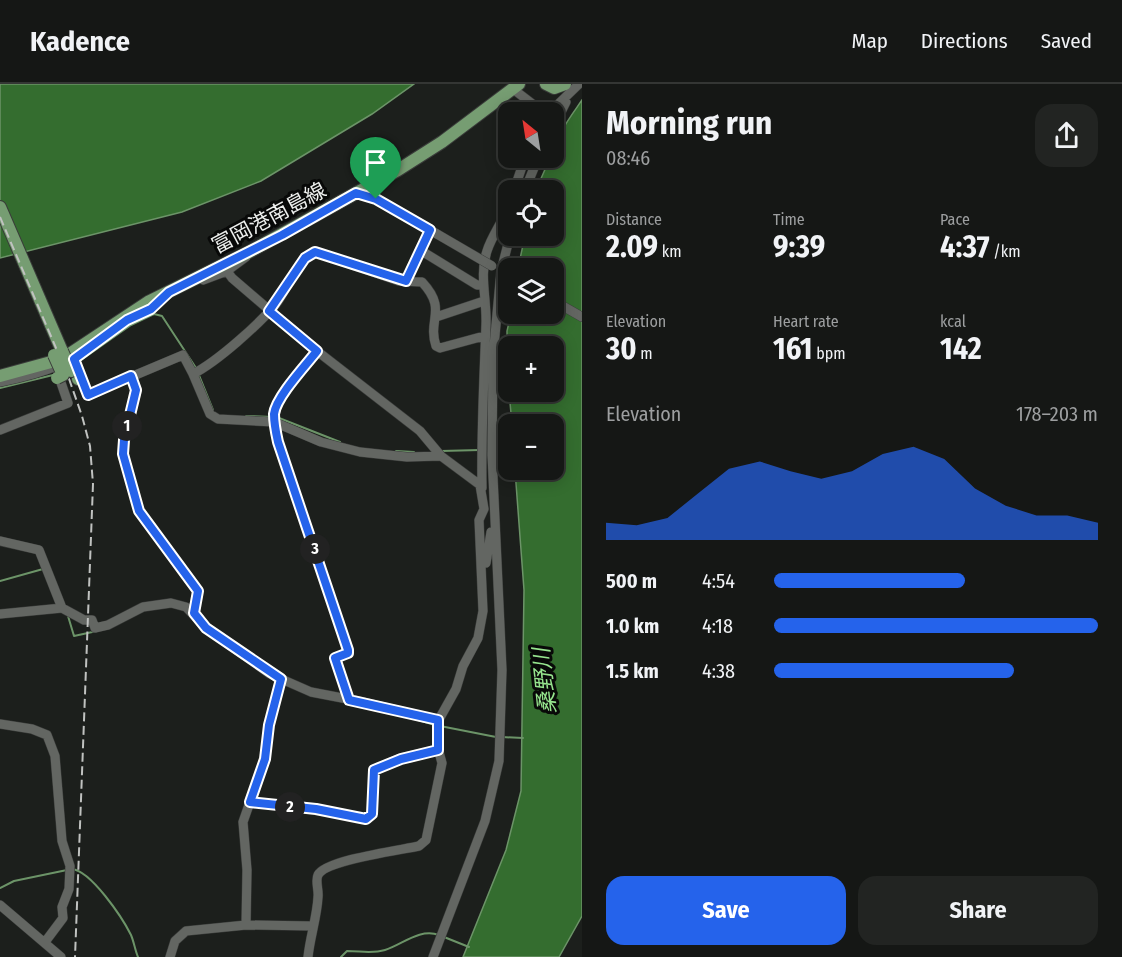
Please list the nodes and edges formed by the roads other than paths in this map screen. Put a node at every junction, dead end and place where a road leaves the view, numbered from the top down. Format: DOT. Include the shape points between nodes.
graph roads {
  1 [pos="546,84"];
  2 [pos="579,84"];
  3 [pos="516,86"];
  4 [pos="568,89"];
  5 [pos="533,102"];
  6 [pos="558,102"];
  7 [pos="377,182"];
  8 [pos="356,193"];
  9 [pos="376,199"];
  10 [pos="0,207"];
  11 [pos="0,227"];
  12 [pos="498,231"];
  13 [pos="433,232"];
  14 [pos="420,250"];
  15 [pos="249,252"];
  16 [pos="498,269"];
  17 [pos="227,271"];
  18 [pos="406,281"];
  19 [pos="187,284"];
  20 [pos="483,285"];
  21 [pos="484,302"];
  22 [pos="564,307"];
  23 [pos="269,311"];
  24 [pos="436,317"];
  25 [pos="582,317"];
  26 [pos="498,324"];
  27 [pos="484,336"];
  28 [pos="317,351"];
  29 [pos="62,361"];
  30 [pos="196,372"];
  31 [pos="0,375"];
  32 [pos="131,376"];
  33 [pos="0,381"];
  34 [pos="274,419"];
  35 [pos="0,430"];
  36 [pos="439,453"];
  37 [pos="482,489"];
  38 [pos="494,527"];
  39 [pos="0,541"];
  40 [pos="482,583"];
  41 [pos="62,608"];
  42 [pos="194,613"];
  43 [pos="0,614"];
  44 [pos="281,679"];
  45 [pos="349,700"];
  46 [pos="0,724"];
  47 [pos="438,724"];
  48 [pos="438,750"];
  49 [pos="250,802"];
  50 [pos="0,905"];
  51 [pos="246,925"];
  52 [pos="313,926"];
  53 [pos="45,942"];
  54 [pos="61,957"];
  55 [pos="170,957"];
  56 [pos="308,957"];
  57 [pos="433,957"];
  1 -- 4 [label="main road"];
  2 -- 4 [label="street"];
  3 -- 5 [label="street"];
  3 -- 7 [label="main road, 富岡港南島線" via="442,142"];
  4 -- 6 [label="street"];
  7 -- 8 [label="main road, 富岡港南島線"];
  7 -- 9 [label="street"];
  8 -- 9 [label="street"];
  8 -- 15 [label="main road, 富岡港南島線"];
  9 -- 13 [label="street"];
  10 -- 29 [label="main road"];
  11 -- 29 [label="main road"];
  12 -- 20 [label="street" via="487,250"];
  13 -- 14 [label="street"];
  13 -- 16 [label="street, bridge"];
  14 -- 18 [label="street"];
  14 -- 20 [label="street"];
  15 -- 17 [label="street"];
  15 -- 19 [label="main road, 富岡港南島線"];
  17 -- 19 [label="street"];
  17 -- 23 [label="street"];
  18 -- 23 [label="street" via="315,252 305,258"];
  18 -- 24 [label="street" via="425,284 437,304"];
  19 -- 29 [label="main road, 富岡港南島線" via="128,313"];
  20 -- 21 [label="street"];
  21 -- 24 [label="street"];
  21 -- 27 [label="street"];
  22 -- 25 [label="street"];
  23 -- 28 [label="street"];
  23 -- 30 [label="street"];
  24 -- 27 [label="street" via="435,343 440,348"];
  26 -- 38 [label="street" via="494,357"];
  27 -- 37 [label="street"];
  28 -- 34 [label="street" via="301,370"];
  28 -- 36 [label="street" via="420,431"];
  29 -- 31 [label="main road, 富岡港南島線"];
  29 -- 32 [label="street" via="88,395"];
  29 -- 33 [label="street"];
  29 -- 35 [label="street" via="68,403"];
  30 -- 32 [label="street" via="183,355"];
  30 -- 34 [label="street" via="214,418"];
  32 -- 42 [label="street" via="136,390 123,454 142,517 198,591"];
  34 -- 36 [label="street" via="321,442 360,452 407,457"];
  34 -- 45 [label="street" via="278,442 348,650 335,658"];
  36 -- 37 [label="street"];
  37 -- 40 [label="street"];
  38 -- 40 [label="street"];
  38 -- 57 [label="street" via="502,670 499,761 485,821"];
  39 -- 41 [label="street" via="39,550"];
  40 -- 47 [label="street" via="483,611 478,638"];
  41 -- 42 [label="street" via="92,620 94,628 158,603 186,607"];
  41 -- 43 [label="street"];
  42 -- 44 [label="street" via="206,628"];
  44 -- 45 [label="street" via="311,693"];
  44 -- 49 [label="street" via="265,759"];
  45 -- 47 [label="street"];
  46 -- 53 [label="street" via="47,735 55,756 62,841 70,866 69,890 62,907 63,918"];
  47 -- 48 [label="street"];
  48 -- 49 [label="street" via="374,770 372,814 366,819"];
  48 -- 52 [label="street" via="442,763 426,840 419,846 325,867 317,877"];
  49 -- 51 [label="street" via="243,822"];
  50 -- 53 [label="street"];
  51 -- 52 [label="street"];
  51 -- 55 [label="street" via="186,931 175,941"];
  52 -- 56 [label="street"];
  53 -- 54 [label="street"];
}
